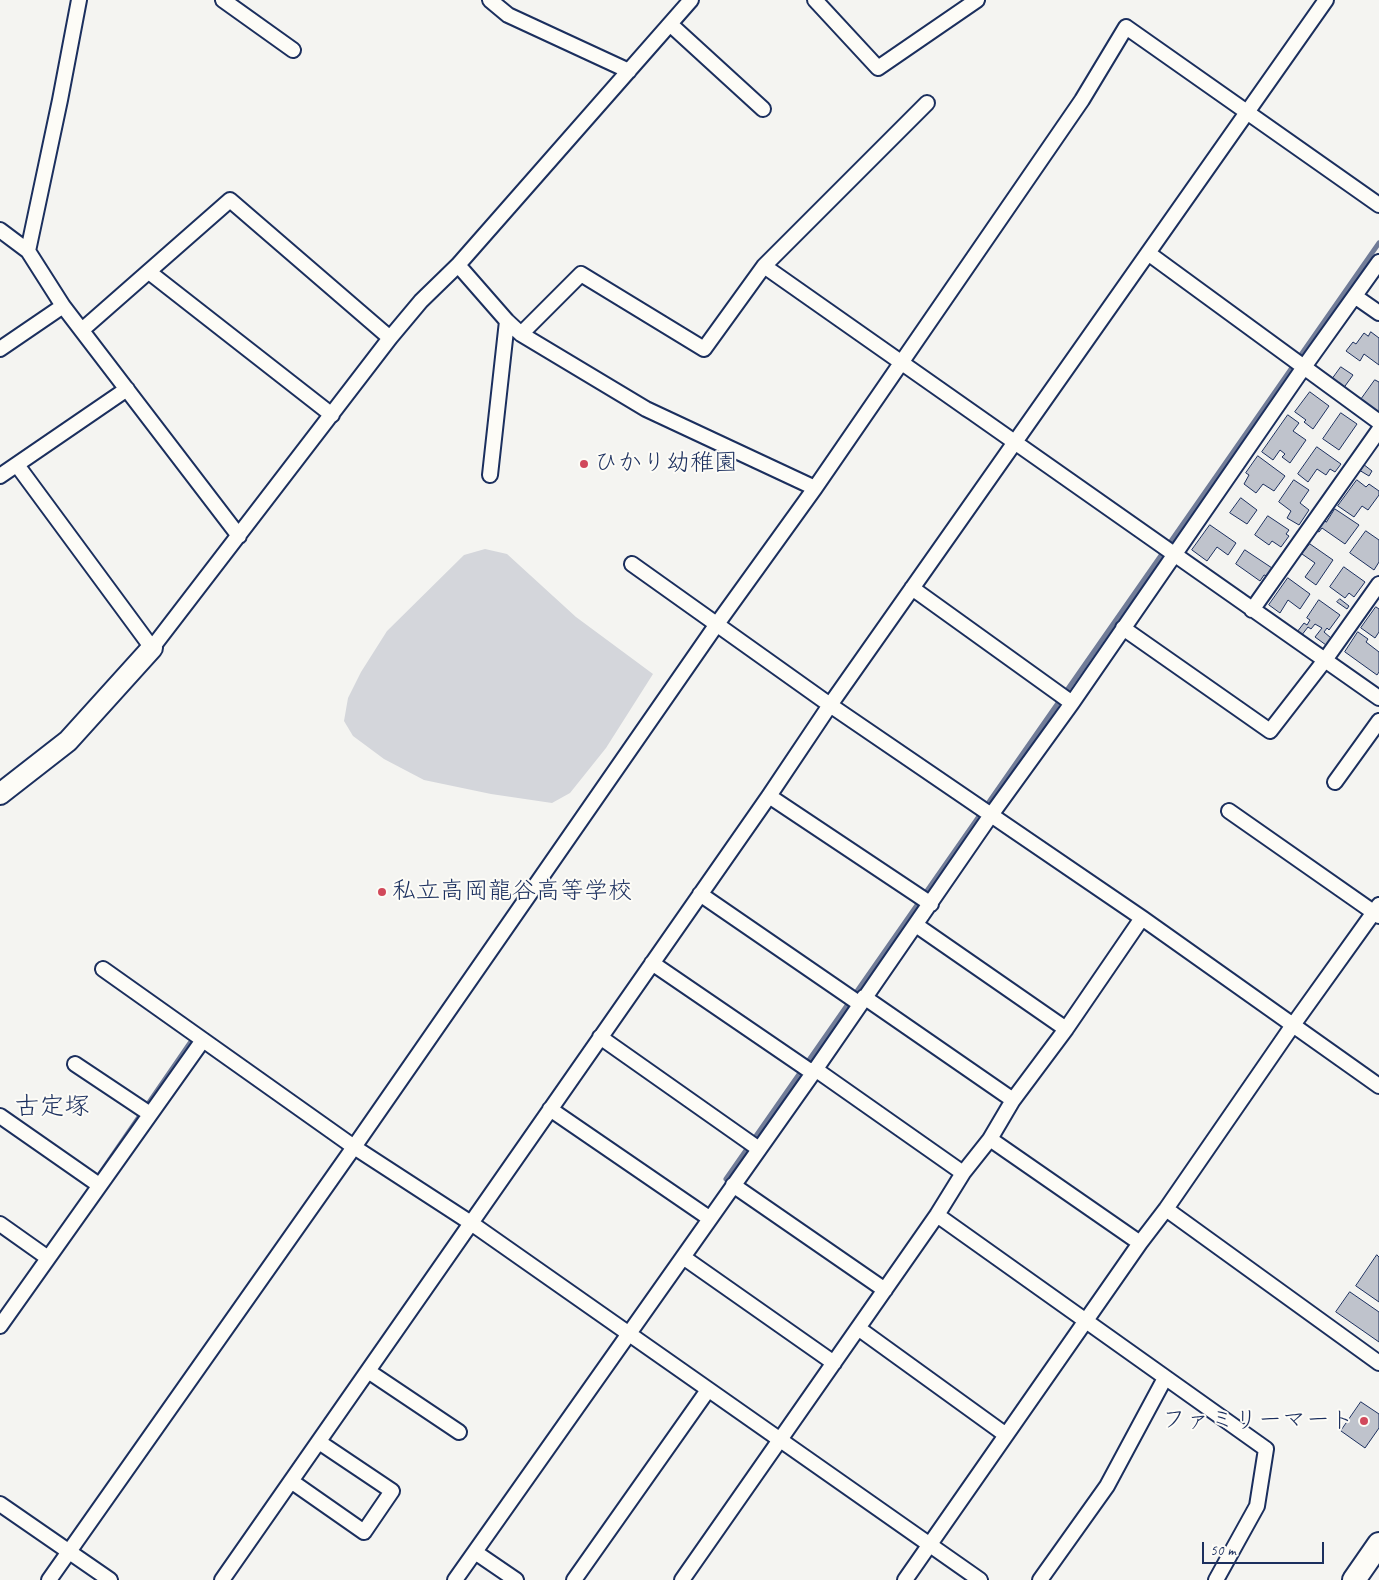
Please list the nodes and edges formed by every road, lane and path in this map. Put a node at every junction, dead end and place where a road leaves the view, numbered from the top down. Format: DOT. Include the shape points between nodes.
graph roads {
  1 [pos="79,0"];
  2 [pos="223,0"];
  3 [pos="490,0"];
  4 [pos="691,0"];
  5 [pos="815,0"];
  6 [pos="977,0"];
  7 [pos="1326,0"];
  8 [pos="670,24"];
  9 [pos="294,50"];
  10 [pos="629,72"];
  11 [pos="927,103"];
  12 [pos="763,109"];
  13 [pos="1247,112"];
  14 [pos="1379,205"];
  15 [pos="0,230"];
  16 [pos="28,251"];
  17 [pos="1148,253"];
  18 [pos="1379,262"];
  19 [pos="458,264"];
  20 [pos="764,266"];
  21 [pos="149,272"];
  22 [pos="1356,297"];
  23 [pos="63,306"];
  24 [pos="1379,313"];
  25 [pos="507,321"];
  26 [pos="82,330"];
  27 [pos="521,334"];
  28 [pos="390,338"];
  29 [pos="0,349"];
  30 [pos="900,363"];
  31 [pos="1299,363"];
  32 [pos="127,389"];
  33 [pos="332,415"];
  34 [pos="1379,422"];
  35 [pos="1379,430"];
  36 [pos="1014,442"];
  37 [pos="17,465"];
  38 [pos="490,475"];
  39 [pos="0,476"];
  40 [pos="815,488"];
  41 [pos="239,536"];
  42 [pos="1168,550"];
  43 [pos="632,564"];
  44 [pos="912,588"];
  45 [pos="1378,589"];
  46 [pos="1252,610"];
  47 [pos="716,624"];
  48 [pos="1123,628"];
  49 [pos="152,648"];
  50 [pos="1325,660"];
  51 [pos="1379,698"];
  52 [pos="1066,699"];
  53 [pos="830,705"];
  54 [pos="1379,721"];
  55 [pos="1336,782"];
  56 [pos="0,794"];
  57 [pos="769,796"];
  58 [pos="1229,810"];
  59 [pos="986,812"];
  60 [pos="700,894"];
  61 [pos="925,900"];
  62 [pos="1377,911"];
  63 [pos="1142,918"];
  64 [pos="916,925"];
  65 [pos="652,963"];
  66 [pos="103,969"];
  67 [pos="856,999"];
  68 [pos="1293,1025"];
  69 [pos="1066,1028"];
  70 [pos="600,1037"];
  71 [pos="203,1040"];
  72 [pos="76,1064"];
  73 [pos="809,1069"];
  74 [pos="1379,1086"];
  75 [pos="1013,1100"];
  76 [pos="550,1109"];
  77 [pos="150,1114"];
  78 [pos="0,1116"];
  79 [pos="990,1139"];
  80 [pos="753,1145"];
  81 [pos="354,1147"];
  82 [pos="963,1173"];
  83 [pos="99,1185"];
  84 [pos="733,1185"];
  85 [pos="1166,1209"];
  86 [pos="937,1215"];
  87 [pos="709,1218"];
  88 [pos="470,1223"];
  89 [pos="0,1224"];
  90 [pos="1140,1244"];
  91 [pos="683,1257"];
  92 [pos="48,1258"];
  93 [pos="885,1290"];
  94 [pos="1086,1322"];
  95 [pos="0,1326"];
  96 [pos="858,1328"];
  97 [pos="629,1335"];
  98 [pos="1379,1362"];
  99 [pos="834,1363"];
  100 [pos="368,1371"];
  101 [pos="1165,1378"];
  102 [pos="708,1390"];
  103 [pos="459,1432"];
  104 [pos="1006,1435"];
  105 [pos="779,1439"];
  106 [pos="319,1442"];
  107 [pos="291,1482"];
  108 [pos="0,1504"];
  109 [pos="1379,1544"];
  110 [pos="930,1545"];
  111 [pos="69,1552"];
  112 [pos="475,1552"];
  113 [pos="49,1580"];
  114 [pos="110,1580"];
  115 [pos="222,1580"];
  116 [pos="456,1580"];
  117 [pos="516,1580"];
  118 [pos="574,1580"];
  119 [pos="682,1580"];
  120 [pos="905,1580"];
  121 [pos="980,1580"];
  122 [pos="1040,1580"];
  123 [pos="1216,1580"];
  124 [pos="1354,1580"];
  1 -- 16 [label="street"];
  2 -- 9 [label="street"];
  3 -- 10 [label="street" via="508,15"];
  4 -- 8 [label="street"];
  5 -- 6 [label="street" via="878,68"];
  7 -- 13 [label="street"];
  8 -- 10 [label="street"];
  8 -- 12 [label="street"];
  10 -- 19 [label="street"];
  11 -- 20 [label="street"];
  13 -- 14 [label="street"];
  13 -- 17 [label="street"];
  13 -- 30 [label="street" via="1126,27 1082,100"];
  15 -- 16 [label="street"];
  16 -- 23 [label="street"];
  17 -- 31 [label="street"];
  17 -- 36 [label="street"];
  18 -- 22 [label="street"];
  19 -- 25 [label="street"];
  19 -- 28 [label="street"];
  20 -- 27 [label="street" via="704,349 581,274"];
  20 -- 30 [label="street"];
  21 -- 26 [label="street"];
  21 -- 28 [label="street" via="230,200"];
  21 -- 33 [label="street"];
  22 -- 24 [label="street"];
  22 -- 31 [label="street"];
  23 -- 26 [label="street"];
  23 -- 29 [label="street"];
  25 -- 27 [label="street"];
  25 -- 38 [label="street"];
  26 -- 32 [label="street"];
  27 -- 40 [label="street" via="646,409"];
  28 -- 33 [label="street"];
  30 -- 36 [label="street"];
  30 -- 40 [label="street"];
  31 -- 34 [label="street"];
  31 -- 42 [label="street"];
  32 -- 37 [label="street"];
  32 -- 41 [label="street"];
  33 -- 41 [label="street"];
  35 -- 46 [label="street"];
  36 -- 42 [label="street"];
  36 -- 44 [label="street"];
  37 -- 39 [label="street"];
  37 -- 49 [label="street"];
  40 -- 47 [label="street"];
  41 -- 49 [label="street"];
  42 -- 46 [label="street"];
  42 -- 48 [label="street"];
  43 -- 47 [label="street"];
  44 -- 52 [label="street"];
  44 -- 53 [label="street"];
  45 -- 50 [label="street"];
  46 -- 50 [label="street"];
  47 -- 53 [label="street"];
  47 -- 81 [label="street"];
  48 -- 50 [label="street" via="1270,732"];
  48 -- 52 [label="street"];
  49 -- 56 [label="street" via="68,742"];
  50 -- 51 [label="street"];
  52 -- 59 [label="street"];
  53 -- 57 [label="street"];
  53 -- 59 [label="street"];
  54 -- 55 [label="street"];
  57 -- 60 [label="street"];
  57 -- 61 [label="street"];
  58 -- 62 [label="street"];
  59 -- 61 [label="street"];
  59 -- 63 [label="street"];
  60 -- 65 [label="street"];
  60 -- 67 [label="street"];
  61 -- 64 [label="street"];
  62 -- 68 [label="street"];
  63 -- 68 [label="street"];
  63 -- 69 [label="street"];
  64 -- 67 [label="street"];
  64 -- 69 [label="street"];
  65 -- 70 [label="street"];
  65 -- 73 [label="street"];
  66 -- 71 [label="street"];
  67 -- 73 [label="street"];
  67 -- 75 [label="street"];
  68 -- 74 [label="street"];
  68 -- 85 [label="street"];
  69 -- 75 [label="street"];
  70 -- 76 [label="street"];
  70 -- 80 [label="street"];
  71 -- 77 [label="street"];
  71 -- 81 [label="street"];
  72 -- 77 [label="street"];
  73 -- 80 [label="street"];
  73 -- 82 [label="street"];
  75 -- 79 [label="street"];
  76 -- 87 [label="street"];
  76 -- 88 [label="street"];
  77 -- 83 [label="street"];
  78 -- 83 [label="street"];
  79 -- 82 [label="street"];
  79 -- 90 [label="street"];
  80 -- 84 [label="street"];
  81 -- 88 [label="street"];
  81 -- 111 [label="street"];
  82 -- 86 [label="street"];
  83 -- 92 [label="street"];
  84 -- 87 [label="street"];
  84 -- 93 [label="street"];
  85 -- 90 [label="street"];
  85 -- 98 [label="street"];
  86 -- 93 [label="street"];
  86 -- 94 [label="street"];
  87 -- 91 [label="street"];
  88 -- 97 [label="street"];
  88 -- 100 [label="street"];
  89 -- 92 [label="street"];
  90 -- 94 [label="street"];
  91 -- 97 [label="street"];
  91 -- 99 [label="street"];
  92 -- 95 [label="street"];
  93 -- 96 [label="street"];
  94 -- 101 [label="street"];
  94 -- 104 [label="street"];
  96 -- 99 [label="street"];
  96 -- 104 [label="street"];
  97 -- 102 [label="street"];
  97 -- 112 [label="street"];
  99 -- 105 [label="street"];
  100 -- 103 [label="street"];
  100 -- 106 [label="street"];
  101 -- 122 [label="street" via="1108,1486"];
  101 -- 123 [label="street" via="1266,1450 1257,1506"];
  102 -- 105 [label="street"];
  102 -- 118 [label="street"];
  104 -- 110 [label="street"];
  105 -- 110 [label="street"];
  105 -- 119 [label="street"];
  106 -- 107 [label="street"];
  106 -- 107 [label="street" via="392,1491 364,1532"];
  107 -- 115 [label="street"];
  108 -- 111 [label="street"];
  109 -- 124 [label="main road"];
  110 -- 120 [label="street"];
  110 -- 121 [label="street"];
  111 -- 113 [label="street"];
  111 -- 114 [label="street"];
  112 -- 116 [label="street"];
  112 -- 117 [label="street"];
}
